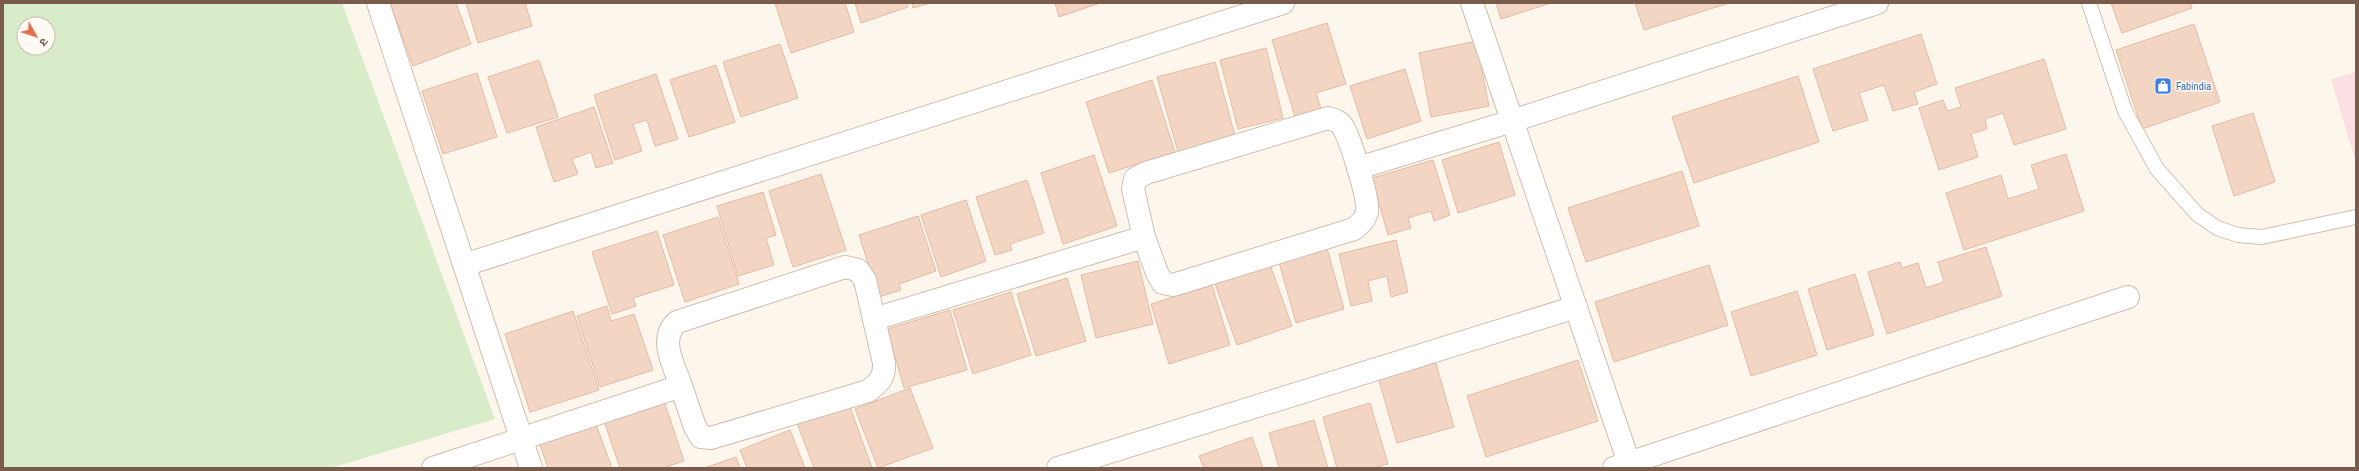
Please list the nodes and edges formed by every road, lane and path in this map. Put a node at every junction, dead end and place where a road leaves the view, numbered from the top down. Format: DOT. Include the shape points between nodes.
graph roads {
  1 [pos="378,3"];
  2 [pos="1283,3"];
  3 [pos="1472,3"];
  4 [pos="1877,3"];
  5 [pos="2089,3"];
  6 [pos="1512,121"];
  7 [pos="1358,168"];
  8 [pos="2356,217"];
  9 [pos="1144,237"];
  10 [pos="464,265"];
  11 [pos="2128,297"];
  12 [pos="1576,307"];
  13 [pos="874,319"];
  14 [pos="681,386"];
  15 [pos="522,440"];
  16 [pos="1622,466"];
  17 [pos="433,468"];
  18 [pos="531,468"];
  19 [pos="1058,468"];
  1 -- 10 [label="street"];
  2 -- 10 [label="street"];
  3 -- 6 [label="street"];
  4 -- 6 [label="street"];
  5 -- 8 [label="lane" via="2125,110 2157,169 2197,214 2217,228 2238,235 2262,237"];
  6 -- 7 [label="street"];
  6 -- 12 [label="street"];
  7 -- 9 [label="street" via="1367,210 1364,221 1354,229 1173,285 1163,283"];
  7 -- 9 [label="street" via="1343,127 1337,120 1328,118 1146,173 1135,179 1133,189"];
  9 -- 13 [label="street"];
  10 -- 15 [label="street"];
  11 -- 16 [label="street"];
  12 -- 16 [label="street"];
  12 -- 19 [label="street"];
  13 -- 14 [label="street" via="884,374 868,391 711,438 701,437 695,427"];
  13 -- 14 [label="street" via="865,280 858,270 845,267 677,322 669,329 666,340"];
  14 -- 15 [label="street"];
  15 -- 17 [label="street"];
  15 -- 18 [label="street"];
}
